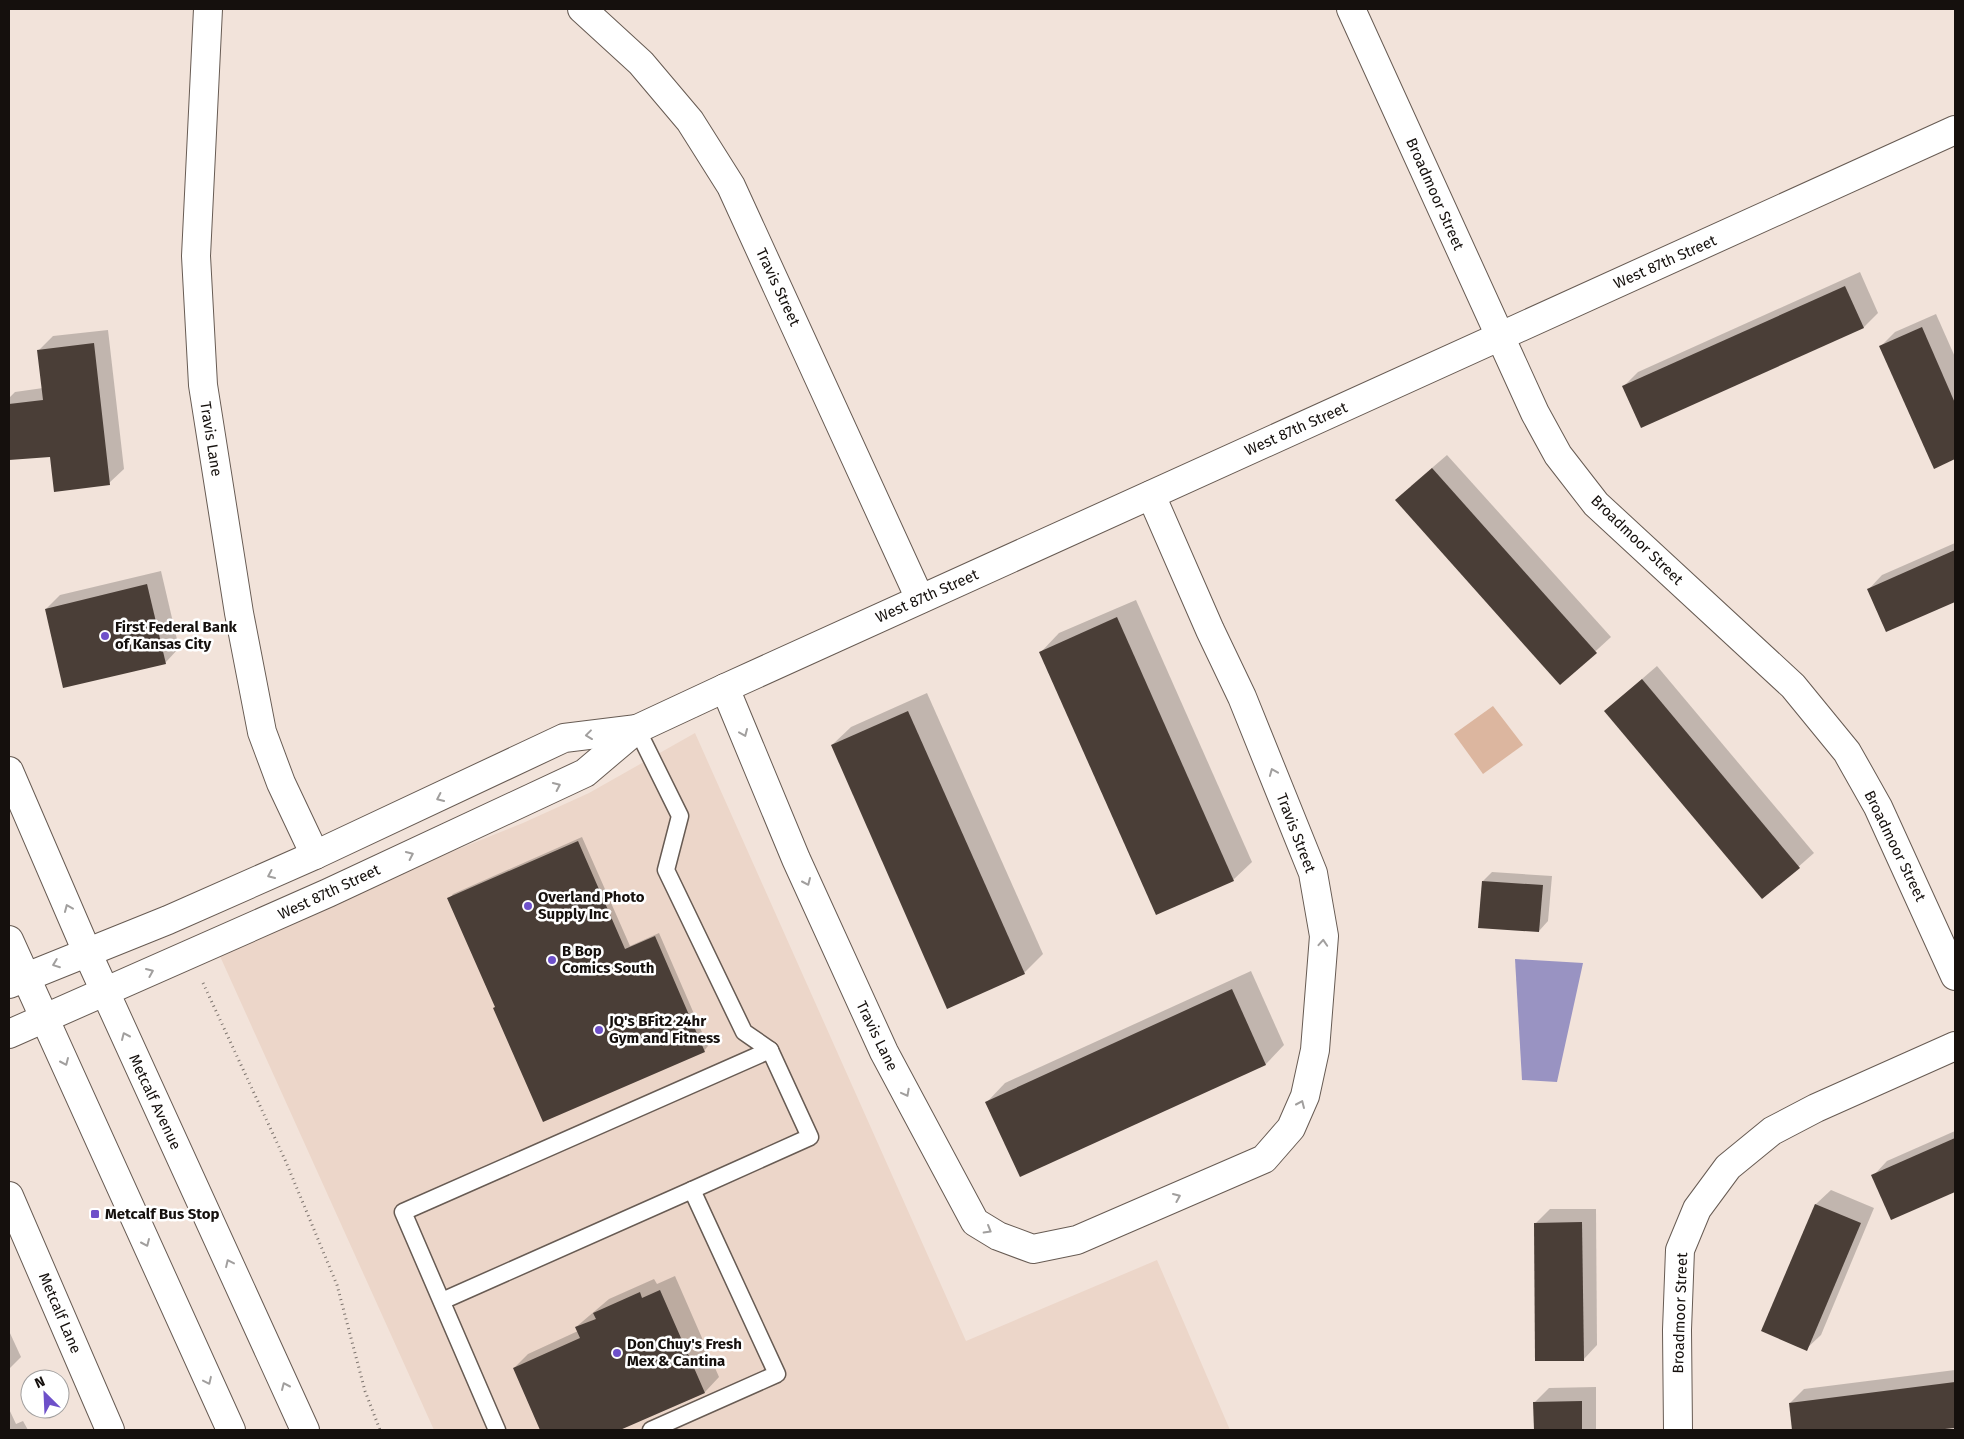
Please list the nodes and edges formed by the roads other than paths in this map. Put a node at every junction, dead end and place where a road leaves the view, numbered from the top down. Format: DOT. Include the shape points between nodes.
graph roads {
  1 [pos="208,9"];
  2 [pos="582,9"];
  3 [pos="1350,9"];
  4 [pos="1955,130"];
  5 [pos="1500,337"];
  6 [pos="1151,494"];
  7 [pos="920,600"];
  8 [pos="725,688"];
  9 [pos="637,729"];
  10 [pos="9,771"];
  11 [pos="316,855"];
  12 [pos="9,940"];
  13 [pos="87,952"];
  14 [pos="1955,976"];
  15 [pos="17,980"];
  16 [pos="105,991"];
  17 [pos="45,1018"];
  18 [pos="9,1034"];
  19 [pos="1955,1046"];
  20 [pos="770,1050"];
  21 [pos="692,1190"];
  22 [pos="9,1196"];
  23 [pos="1132,1216"];
  24 [pos="442,1301"];
  25 [pos="110,1430"];
  26 [pos="231,1430"];
  27 [pos="306,1430"];
  28 [pos="497,1430"];
  29 [pos="650,1430"];
  30 [pos="1678,1430"];
  1 -- 11 [label="street, Travis Lane" via="196,256 203,384 239,612 262,732 280,783"];
  2 -- 7 [label="street, Travis Street" via="647,70 690,121 732,186"];
  3 -- 5 [label="street, Broadmoor Street"];
  4 -- 5 [label="street, West 87th Street"];
  5 -- 6 [label="street, West 87th Street"];
  5 -- 14 [label="street, Broadmoor Street" via="1558,455 1596,504 1793,686 1847,752 1878,807"];
  6 -- 7 [label="street, West 87th Street"];
  23 -- 6 [label="street, Travis Street, one-way" via="1264,1159 1291,1128 1305,1096 1315,1050 1324,936 1313,873 1242,697"];
  7 -- 8 [label="street, West 87th Street"];
  8 -- 9 [label="street, West 87th Street"];
  8 -- 23 [label="street, Travis Lane, one-way" via="796,859 884,1052 975,1222 998,1236 1033,1249 1077,1240"];
  9 -- 11 [label="street, West 87th Street, one-way" via="564,738"];
  16 -- 9 [label="street, West 87th Street, one-way" via="337,889 586,773"];
  9 -- 20 [label="lane" via="680,816 666,870 744,1032"];
  13 -- 10 [label="street, Metcalf Avenue, one-way"];
  11 -- 13 [label="street, West 87th Street, one-way"];
  12 -- 15 [label="street"];
  13 -- 15 [label="street, West 87th Street, one-way"];
  13 -- 16 [label="street, Metcalf Avenue"];
  15 -- 17 [label="street"];
  16 -- 17 [label="street, West 87th Street"];
  27 -- 16 [label="street, Metcalf Avenue, one-way"];
  17 -- 18 [label="street, West 87th Street"];
  17 -- 26 [label="street, one-way"];
  19 -- 30 [label="street, Broadmoor Street" via="1772,1131 1728,1168 1698,1209 1680,1250"];
  20 -- 21 [label="lane" via="810,1137"];
  20 -- 24 [label="lane" via="403,1212"];
  21 -- 24 [label="lane"];
  21 -- 29 [label="lane" via="777,1374"];
  22 -- 25 [label="street, Metcalf Lane"];
  24 -- 28 [label="lane"];
}
